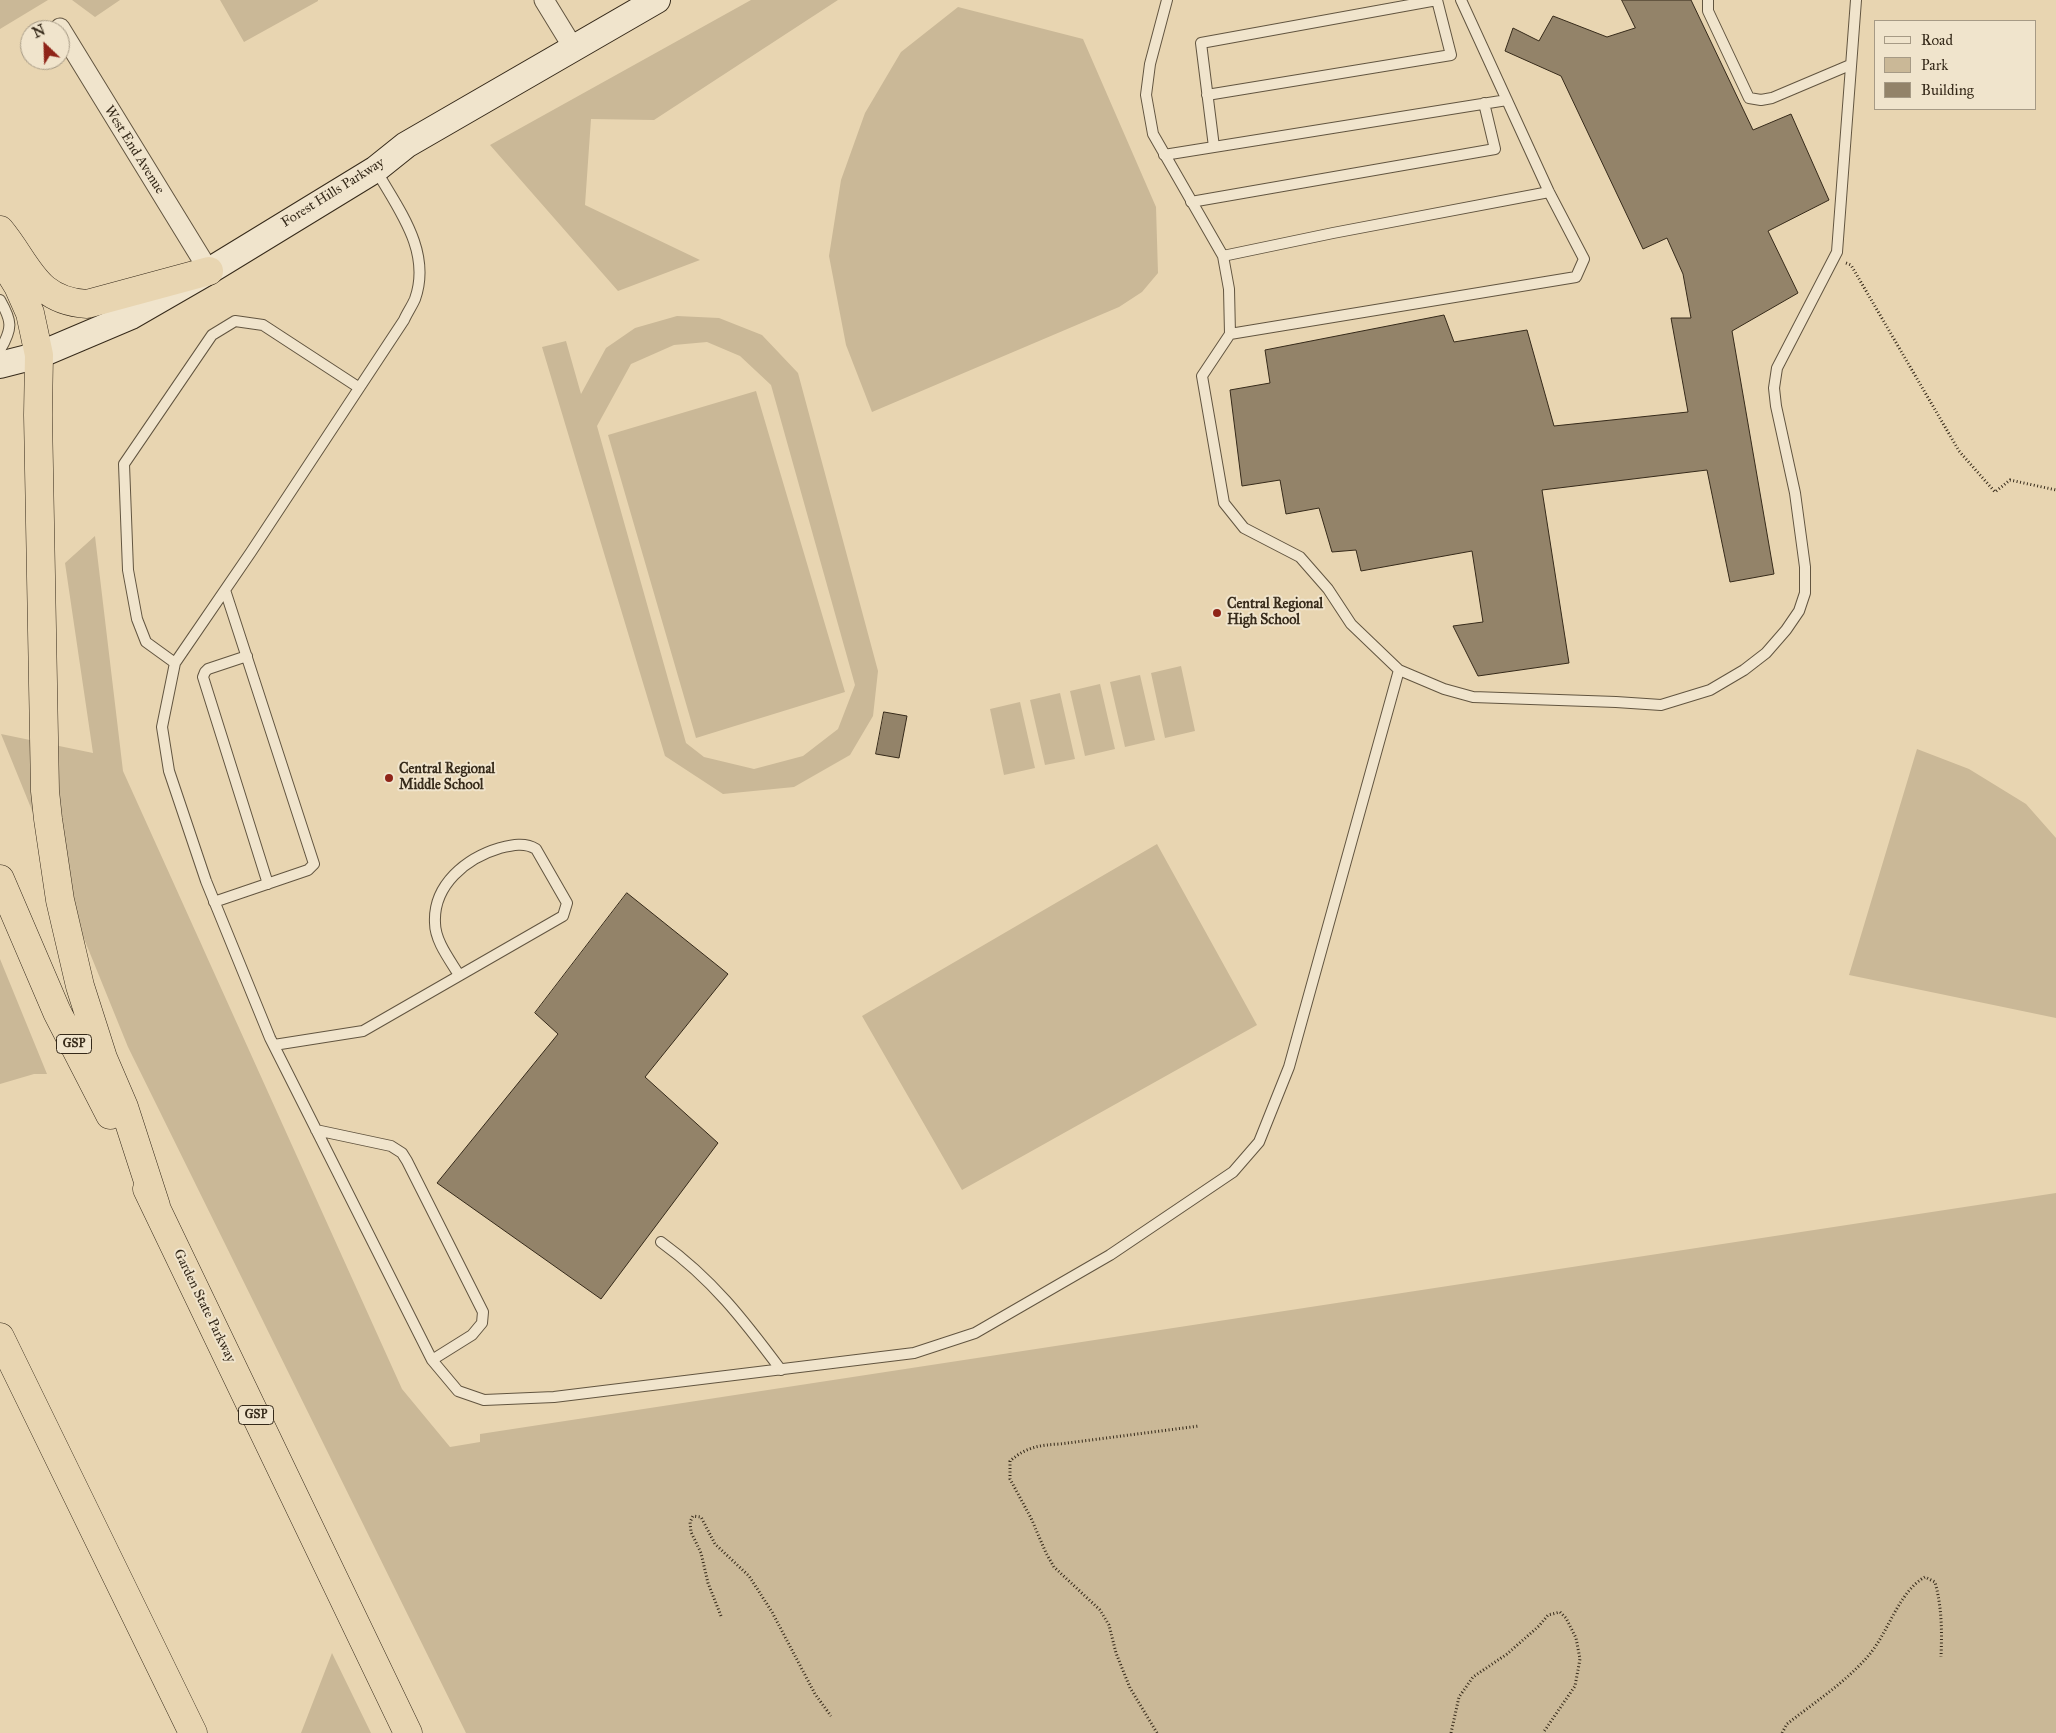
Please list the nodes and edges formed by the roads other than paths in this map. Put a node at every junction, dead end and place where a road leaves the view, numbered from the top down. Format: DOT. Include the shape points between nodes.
graph roads {
  1 [pos="544,0"];
  2 [pos="657,0"];
  3 [pos="1167,0"];
  4 [pos="1437,0"];
  5 [pos="1461,0"];
  6 [pos="1708,0"];
  7 [pos="1856,0"];
  8 [pos="70,44"];
  9 [pos="574,49"];
  10 [pos="1850,65"];
  11 [pos="1207,95"];
  12 [pos="1507,100"];
  13 [pos="1484,103"];
  14 [pos="1214,147"];
  15 [pos="1164,155"];
  16 [pos="376,169"];
  17 [pos="1549,192"];
  18 [pos="1192,202"];
  19 [pos="0,230"];
  20 [pos="1223,256"];
  21 [pos="0,257"];
  22 [pos="209,271"];
  23 [pos="0,300"];
  24 [pos="1230,334"];
  25 [pos="0,350"];
  26 [pos="39,355"];
  27 [pos="0,365"];
  28 [pos="358,387"];
  29 [pos="225,590"];
  30 [pos="247,656"];
  31 [pos="175,663"];
  32 [pos="1398,670"];
  33 [pos="0,879"];
  34 [pos="268,884"];
  35 [pos="214,902"];
  36 [pos="459,975"];
  37 [pos="274,1045"];
  38 [pos="316,1130"];
  39 [pos="156,1206"];
  40 [pos="661,1242"];
  41 [pos="0,1337"];
  42 [pos="432,1360"];
  43 [pos="780,1370"];
  44 [pos="193,1733"];
  45 [pos="408,1733"];
  1 -- 9 [label="street"];
  2 -- 9 [label="main road, Forest Hills Parkway"];
  3 -- 15 [label="lane" via="1150,64 1146,95 1153,134"];
  4 -- 11 [label="lane" via="1200,43"];
  4 -- 11 [label="lane" via="1451,55"];
  5 -- 12 [label="lane"];
  6 -- 10 [label="lane" via="1708,10 1749,98 1772,98"];
  7 -- 10 [label="lane"];
  8 -- 22 [label="street, West End Avenue"];
  9 -- 16 [label="main road, Forest Hills Parkway" via="406,145"];
  10 -- 32 [label="lane" via="1837,252 1777,368 1774,388 1795,493 1804,567 1805,593 1786,630 1766,653 1744,670 1710,690 1661,705 1473,697"];
  11 -- 14 [label="lane"];
  12 -- 13 [label="lane"];
  12 -- 17 [label="lane"];
  13 -- 14 [label="lane"];
  13 -- 18 [label="lane" via="1495,149"];
  14 -- 15 [label="lane"];
  15 -- 18 [label="lane"];
  16 -- 22 [label="main road, Forest Hills Parkway"];
  16 -- 28 [label="lane" via="410,230 418,252 419,274 415,299 404,320"];
  17 -- 20 [label="lane"];
  17 -- 24 [label="lane" via="1584,259 1576,277"];
  18 -- 20 [label="lane"];
  19 -- 22 [label="highway" via="38,283 53,296 70,303 87,304"];
  20 -- 24 [label="lane" via="1229,290"];
  21 -- 26 [label="highway" via="26,301"];
  22 -- 26 [label="main road, Forest Hills Parkway" via="131,316"];
  23 -- 25 [label="lane" via="11,324"];
  24 -- 32 [label="lane" via="1202,376 1224,503 1244,528 1300,557 1328,589 1351,624"];
  26 -- 27 [label="main road, Forest Hills Parkway"];
  26 -- 39 [label="highway" via="48,819 60,900 80,986"];
  28 -- 29 [label="lane"];
  28 -- 31 [label="lane" via="263,325 236,321 212,335 124,464 128,570 137,619 146,642"];
  29 -- 30 [label="lane"];
  29 -- 31 [label="lane"];
  30 -- 34 [label="lane" via="208,670 203,677"];
  30 -- 34 [label="lane" via="314,860 312,868"];
  31 -- 35 [label="lane" via="162,727 170,771"];
  32 -- 43 [label="lane" via="1289,1067 1258,1142 1233,1172 1110,1255 975,1333 914,1353"];
  33 -- 39 [label="highway, Garden State Parkway / GSP" via="57,1012"];
  34 -- 35 [label="lane"];
  35 -- 37 [label="lane"];
  36 -- 36 [label="lane" via="563,916 567,903 536,849 528,844 488,852 468,863 442,891 436,905 437,936"];
  36 -- 37 [label="lane" via="363,1031"];
  37 -- 38 [label="lane"];
  38 -- 42 [label="lane"];
  38 -- 42 [label="lane" via="391,1146 402,1153 430,1205 483,1312 482,1324 472,1335"];
  39 -- 45 [label="highway, Garden State Parkway / GSP"];
  40 -- 43 [label="lane" via="708,1280 740,1315"];
  41 -- 44 [label="highway"];
  42 -- 43 [label="lane" via="458,1391 484,1400 554,1398"];
}
